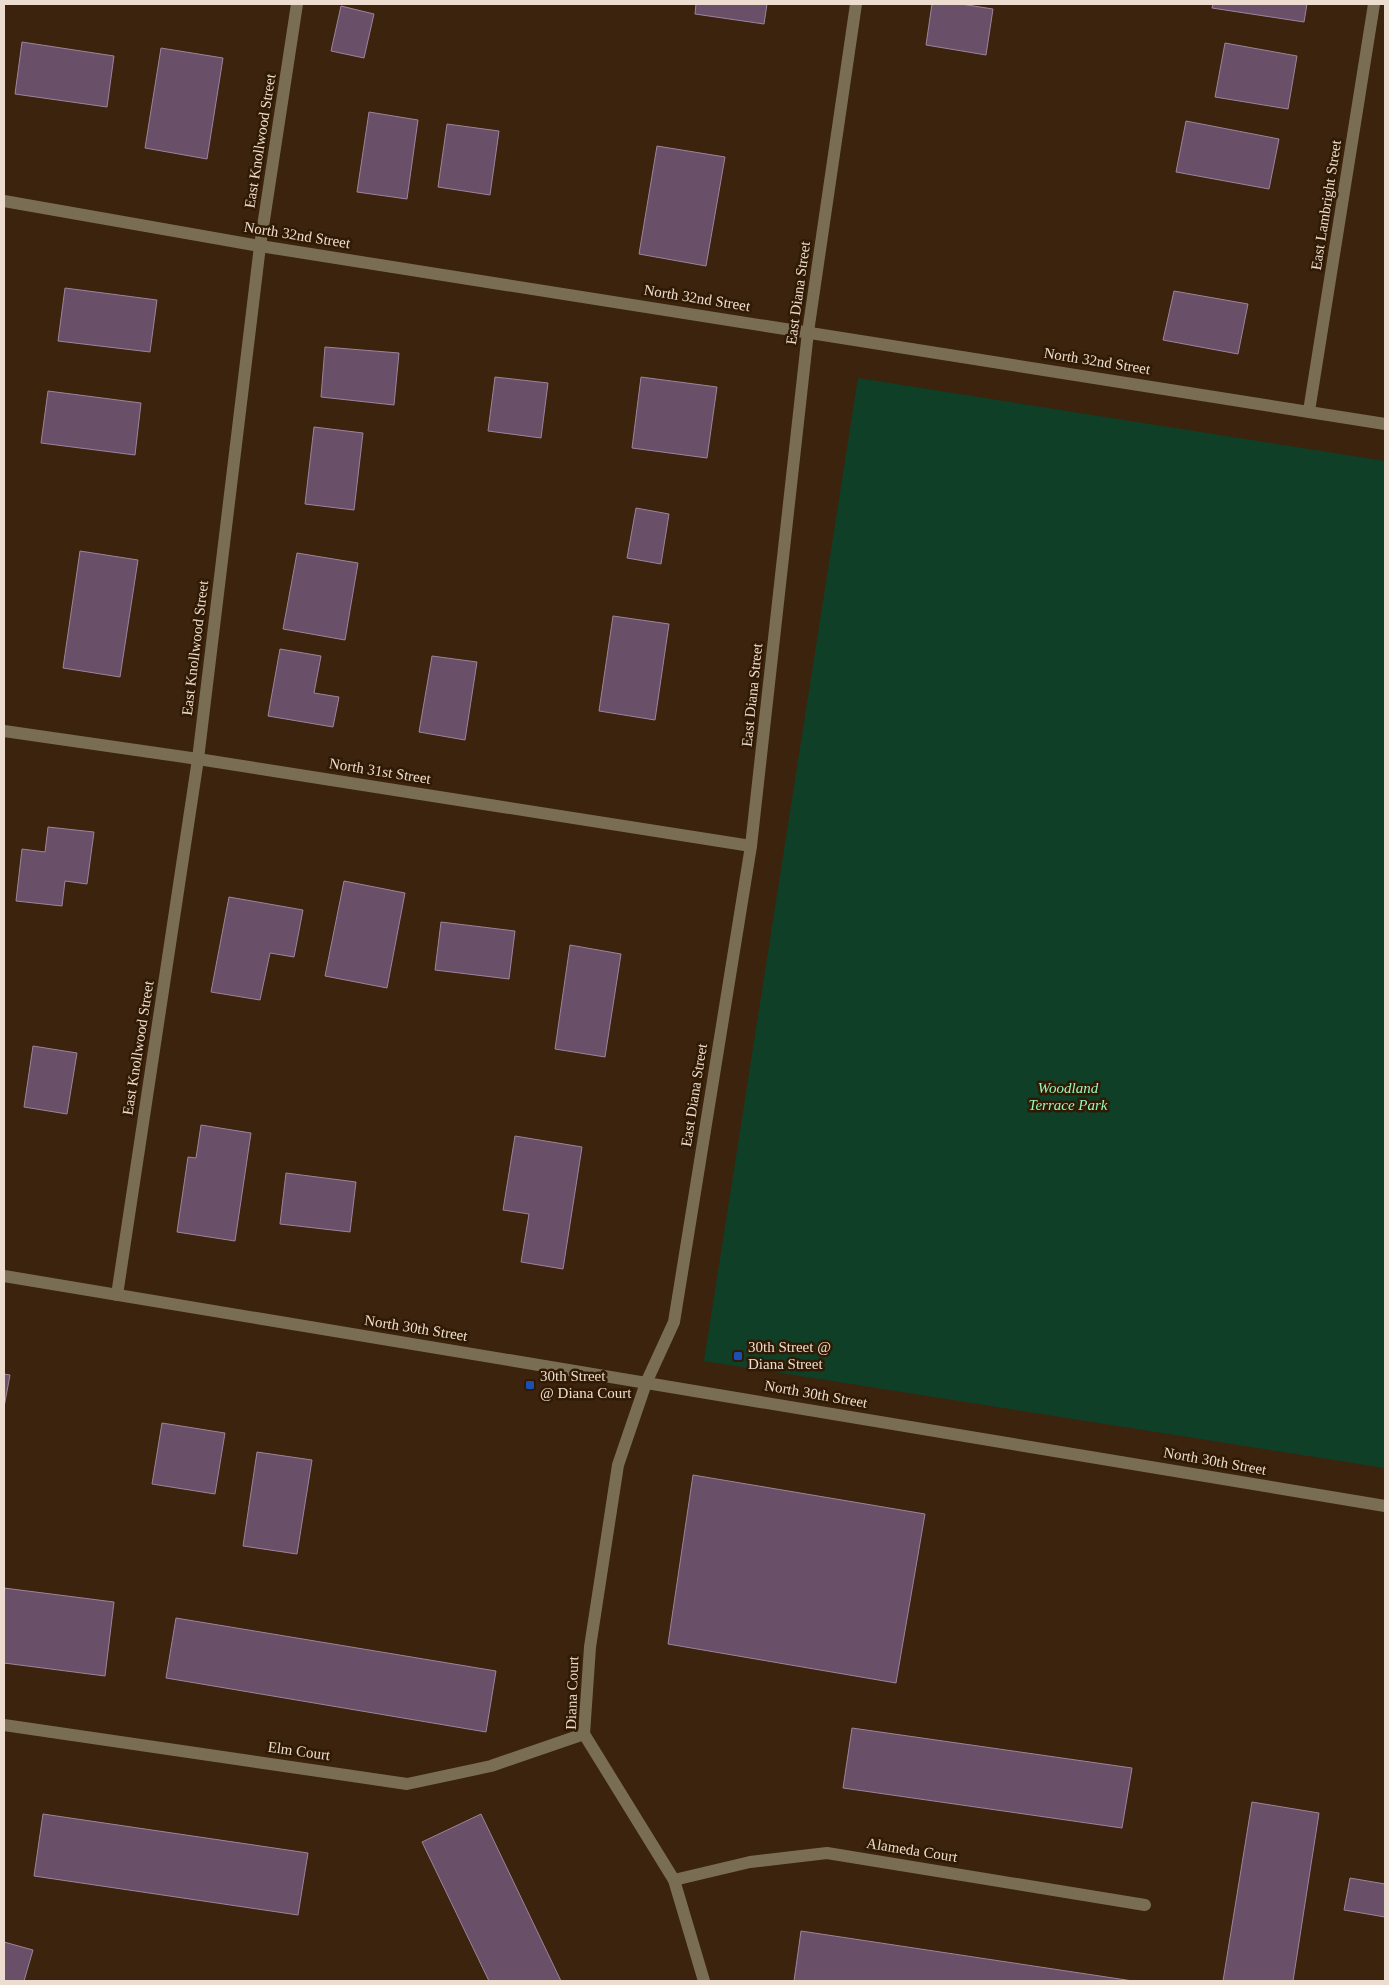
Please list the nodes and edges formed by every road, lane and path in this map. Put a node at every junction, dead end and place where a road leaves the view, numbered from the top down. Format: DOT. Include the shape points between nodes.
graph roads {
  1 [pos="297,4"];
  2 [pos="856,4"];
  3 [pos="1374,4"];
  4 [pos="4,201"];
  5 [pos="260,246"];
  6 [pos="808,332"];
  7 [pos="1309,412"];
  8 [pos="1385,424"];
  9 [pos="4,730"];
  10 [pos="198,759"];
  11 [pos="751,846"];
  12 [pos="4,1276"];
  13 [pos="117,1295"];
  14 [pos="646,1383"];
  15 [pos="1385,1506"];
  16 [pos="4,1726"];
  17 [pos="584,1734"];
  18 [pos="674,1880"];
  19 [pos="1145,1905"];
  20 [pos="704,1981"];
  1 -- 5 [label="street, East Knollwood Street"];
  2 -- 6 [label="street, East Diana Street"];
  3 -- 7 [label="street, East Lambright Street"];
  4 -- 5 [label="street, North 32nd Street"];
  5 -- 6 [label="street, North 32nd Street"];
  5 -- 10 [label="street, East Knollwood Street"];
  6 -- 7 [label="street, North 32nd Street"];
  6 -- 11 [label="street, East Diana Street"];
  7 -- 8 [label="street, North 32nd Street"];
  9 -- 10 [label="street, North 31st Street"];
  10 -- 11 [label="street, North 31st Street"];
  10 -- 13 [label="street, East Knollwood Street"];
  11 -- 14 [label="street, East Diana Street" via="674,1322"];
  12 -- 13 [label="street, North 30th Street"];
  13 -- 14 [label="street, North 30th Street"];
  14 -- 15 [label="street, North 30th Street"];
  14 -- 17 [label="street, Diana Court" via="618,1465 590,1647"];
  16 -- 17 [label="street, Elm Court" via="407,1784 491,1766"];
  17 -- 18 [label="street, Diana Court"];
  18 -- 19 [label="street, Alameda Court" via="750,1862 827,1853"];
  18 -- 20 [label="street, Diana Court"];
}
